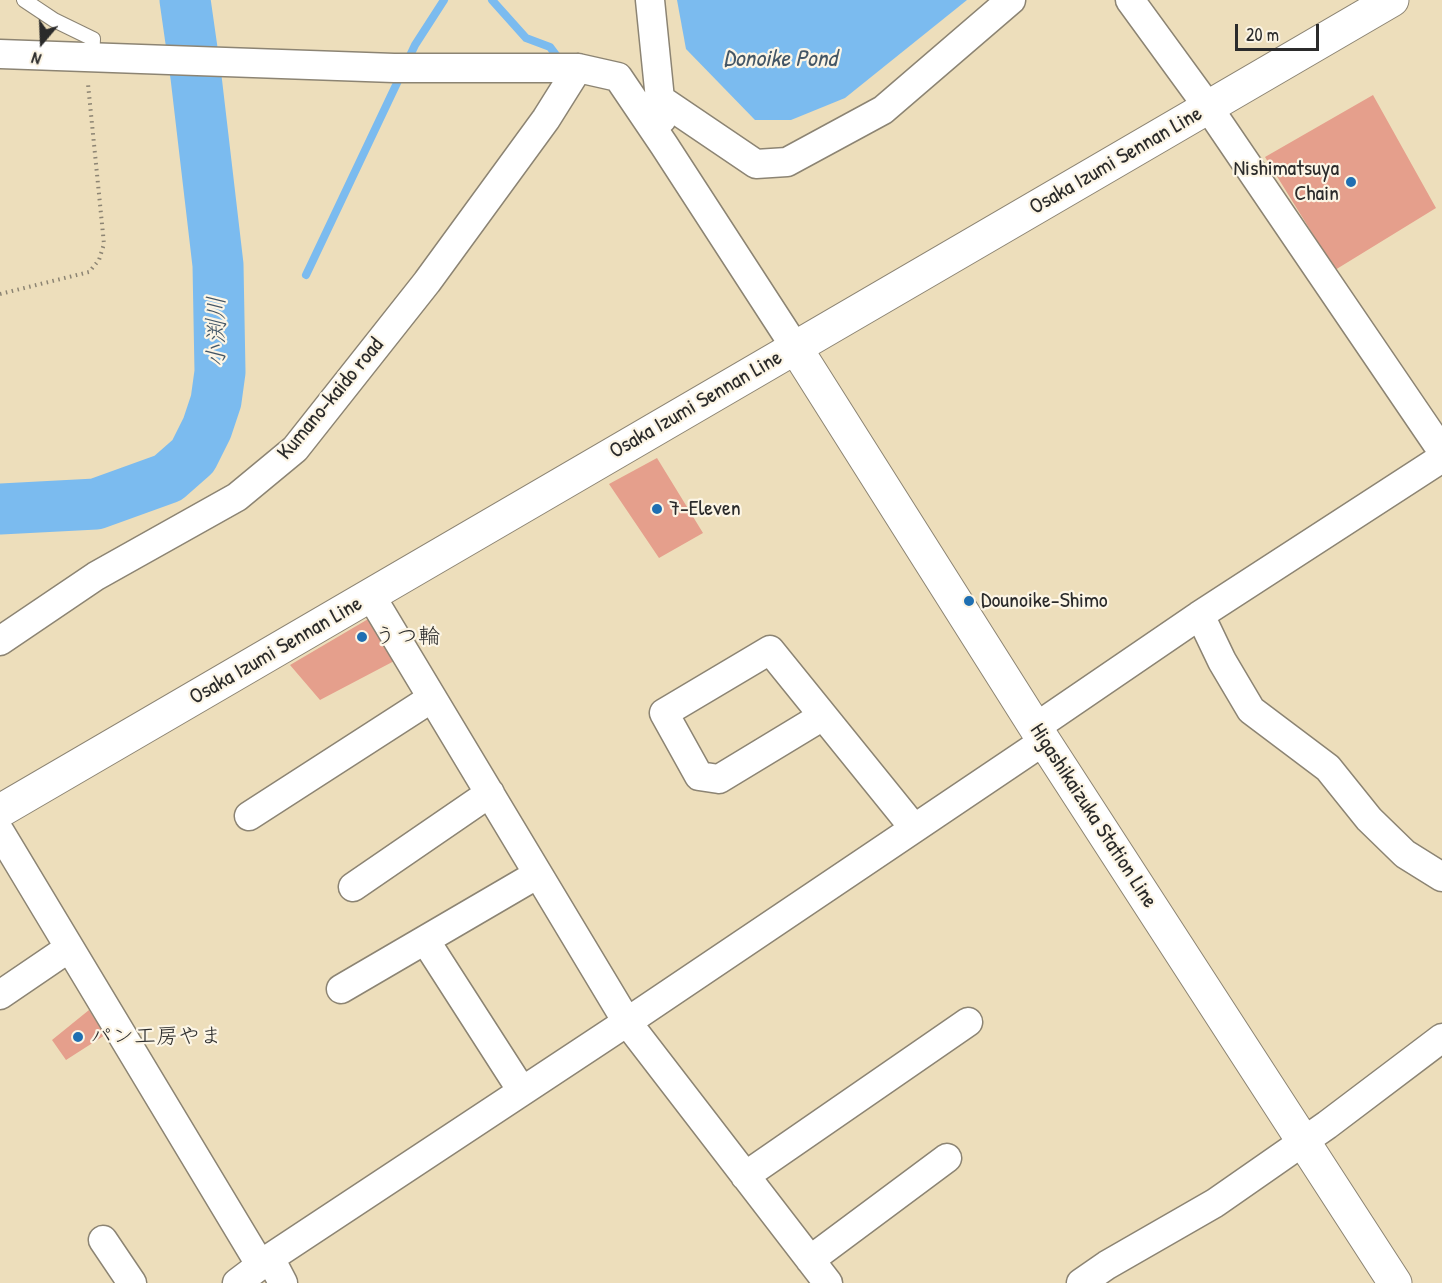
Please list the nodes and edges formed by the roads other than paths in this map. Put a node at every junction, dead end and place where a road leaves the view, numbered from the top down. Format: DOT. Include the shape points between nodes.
graph roads {
  1 [pos="24,0"];
  2 [pos="650,0"];
  3 [pos="1011,0"];
  4 [pos="1130,0"];
  5 [pos="1392,0"];
  6 [pos="0,54"];
  7 [pos="92,58"];
  8 [pos="578,68"];
  9 [pos="660,99"];
  10 [pos="1208,107"];
  11 [pos="664,145"];
  12 [pos="795,346"];
  13 [pos="1442,451"];
  14 [pos="1442,458"];
  15 [pos="371,596"];
  16 [pos="1200,615"];
  17 [pos="0,641"];
  18 [pos="432,698"];
  19 [pos="823,716"];
  20 [pos="1040,734"];
  21 [pos="490,794"];
  22 [pos="0,811"];
  23 [pos="249,816"];
  24 [pos="914,828"];
  25 [pos="0,832"];
  26 [pos="538,874"];
  27 [pos="1442,877"];
  28 [pos="353,887"];
  29 [pos="425,940"];
  30 [pos="69,948"];
  31 [pos="341,989"];
  32 [pos="0,995"];
  33 [pos="627,1022"];
  34 [pos="968,1022"];
  35 [pos="1442,1038"];
  36 [pos="522,1091"];
  37 [pos="1304,1140"];
  38 [pos="947,1158"];
  39 [pos="746,1176"];
  40 [pos="103,1240"];
  41 [pos="810,1260"];
  42 [pos="271,1269"];
  43 [pos="132,1283"];
  44 [pos="237,1283"];
  45 [pos="828,1283"];
  46 [pos="1081,1283"];
  47 [pos="1395,1283"];
  1 -- 7 [label="lane" via="93,39"];
  2 -- 9 [label="street"];
  3 -- 9 [label="street" via="883,110 787,162 756,164"];
  4 -- 10 [label="street"];
  5 -- 10 [label="main road, Osaka Izumi Sennan Line"];
  6 -- 7 [label="street"];
  7 -- 8 [label="street" via="403,68"];
  8 -- 11 [label="street" via="618,78"];
  8 -- 17 [label="street, Kumano-kaido road" via="546,120 426,282 295,449 237,497 96,576"];
  9 -- 11 [label="street"];
  10 -- 12 [label="main road, Osaka Izumi Sennan Line"];
  10 -- 13 [label="street"];
  11 -- 12 [label="street"];
  12 -- 15 [label="main road, Osaka Izumi Sennan Line"];
  12 -- 20 [label="main road, Higashikaizuka Station Line"];
  14 -- 16 [label="street"];
  15 -- 18 [label="street"];
  15 -- 22 [label="main road, Osaka Izumi Sennan Line"];
  16 -- 20 [label="street"];
  16 -- 27 [label="street" via="1251,710 1328,768 1369,819 1405,854"];
  18 -- 21 [label="street"];
  18 -- 23 [label="street"];
  19 -- 19 [label="street" via="718,779 699,776 664,713 770,650"];
  19 -- 24 [label="street"];
  20 -- 24 [label="street"];
  20 -- 37 [label="main road, Higashikaizuka Station Line"];
  21 -- 26 [label="street"];
  21 -- 28 [label="street"];
  24 -- 33 [label="street"];
  25 -- 30 [label="street"];
  26 -- 29 [label="street"];
  26 -- 33 [label="street"];
  29 -- 31 [label="street"];
  29 -- 36 [label="street"];
  30 -- 32 [label="street"];
  30 -- 42 [label="street"];
  33 -- 36 [label="street"];
  33 -- 39 [label="street"];
  34 -- 39 [label="street"];
  35 -- 37 [label="street"];
  36 -- 42 [label="street"];
  37 -- 46 [label="street" via="1215,1203"];
  37 -- 47 [label="main road, Higashikaizuka Station Line"];
  38 -- 41 [label="street"];
  39 -- 41 [label="street"];
  40 -- 43 [label="street"];
  41 -- 45 [label="street"];
  42 -- 44 [label="street"];
}
